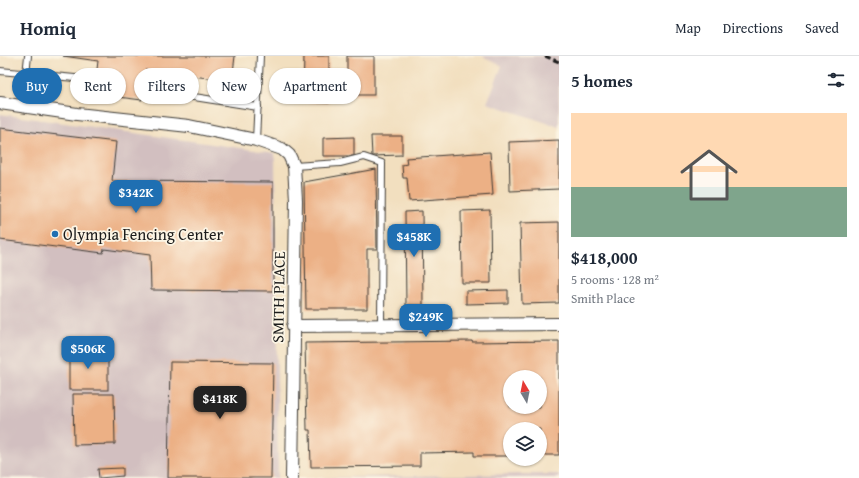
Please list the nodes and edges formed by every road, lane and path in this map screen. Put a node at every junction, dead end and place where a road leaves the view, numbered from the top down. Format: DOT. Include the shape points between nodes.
graph roads {
  1 [pos="28,56"];
  2 [pos="260,56"];
  3 [pos="27,68"];
  4 [pos="0,71"];
  5 [pos="12,72"];
  6 [pos="199,98"];
  7 [pos="0,103"];
  8 [pos="258,107"];
  9 [pos="256,140"];
  10 [pos="294,166"];
  11 [pos="559,324"];
  12 [pos="293,326"];
  13 [pos="382,326"];
  14 [pos="292,478"];
  1 -- 3 [label="lane"];
  2 -- 8 [label="lane"];
  4 -- 5 [label="lane"];
  6 -- 8 [label="lane"];
  7 -- 9 [label="street" via="189,126"];
  8 -- 9 [label="lane"];
  9 -- 10 [label="street" via="282,149 289,155"];
  10 -- 12 [label="street, SMITH PLACE" via="296,200"];
  10 -- 13 [label="lane" via="340,163 364,157 382,162"];
  11 -- 13 [label="street"];
  12 -- 13 [label="street"];
  12 -- 14 [label="street, SMITH PLACE"];
}
